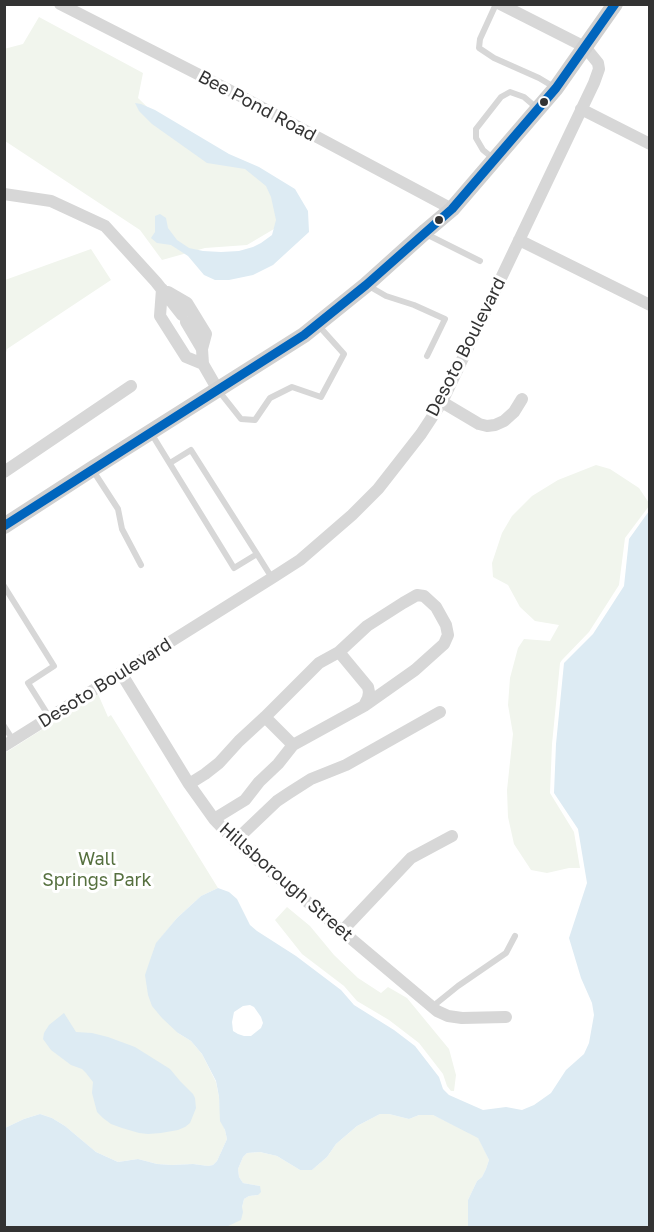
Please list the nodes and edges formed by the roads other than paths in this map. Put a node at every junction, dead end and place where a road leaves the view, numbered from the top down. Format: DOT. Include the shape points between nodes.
graph roads {
  1 [pos="60,4"];
  2 [pos="498,4"];
  3 [pos="615,4"];
  4 [pos="585,47"];
  5 [pos="556,88"];
  6 [pos="539,109"];
  7 [pos="581,109"];
  8 [pos="650,144"];
  9 [pos="495,160"];
  10 [pos="4,194"];
  11 [pos="452,209"];
  12 [pos="423,233"];
  13 [pos="519,240"];
  14 [pos="480,261"];
  15 [pos="366,285"];
  16 [pos="162,289"];
  17 [pos="650,305"];
  18 [pos="317,324"];
  19 [pos="202,349"];
  20 [pos="427,356"];
  21 [pos="203,364"];
  22 [pos="131,386"];
  23 [pos="218,390"];
  24 [pos="522,399"];
  25 [pos="442,402"];
  26 [pos="151,432"];
  27 [pos="170,463"];
  28 [pos="92,469"];
  29 [pos="4,472"];
  30 [pos="4,526"];
  31 [pos="256,554"];
  32 [pos="141,565"];
  33 [pos="273,578"];
  34 [pos="4,586"];
  35 [pos="339,652"];
  36 [pos="121,673"];
  37 [pos="364,706"];
  38 [pos="440,712"];
  39 [pos="265,717"];
  40 [pos="50,718"];
  41 [pos="4,726"];
  42 [pos="9,744"];
  43 [pos="293,745"];
  44 [pos="189,784"];
  45 [pos="214,819"];
  46 [pos="452,836"];
  47 [pos="235,841"];
  48 [pos="342,931"];
  49 [pos="515,936"];
  50 [pos="431,1007"];
  51 [pos="506,1017"];
  1 -- 11 [label="street, Bee Pond Road"];
  2 -- 4 [label="street"];
  2 -- 5 [label="lane" via="479,48"];
  3 -- 4 [label="main road"];
  4 -- 5 [label="main road"];
  4 -- 7 [label="street, Desoto Boulevard" via="598,63 598,69"];
  5 -- 6 [label="main road"];
  6 -- 9 [label="main road"];
  6 -- 9 [label="lane" via="510,92 501,97 476,129 483,150"];
  7 -- 8 [label="street"];
  7 -- 13 [label="street, Desoto Boulevard"];
  9 -- 11 [label="main road"];
  10 -- 16 [label="street" via="51,201 105,226"];
  11 -- 12 [label="main road"];
  12 -- 14 [label="lane"];
  12 -- 15 [label="main road"];
  13 -- 17 [label="street"];
  13 -- 25 [label="street, Desoto Boulevard"];
  15 -- 18 [label="main road"];
  15 -- 20 [label="lane" via="445,319"];
  16 -- 19 [label="street"];
  16 -- 19 [label="street" via="187,303 206,334"];
  16 -- 21 [label="street" via="160,316 186,357"];
  18 -- 23 [label="main road"];
  18 -- 23 [label="lane" via="344,354 321,397 292,387 270,398 255,420 241,419"];
  19 -- 21 [label="street"];
  21 -- 23 [label="street"];
  22 -- 29 [label="street"];
  23 -- 26 [label="main road"];
  24 -- 25 [label="street" via="504,421 487,426"];
  25 -- 33 [label="street, Desoto Boulevard" via="378,489 352,516"];
  26 -- 27 [label="lane"];
  26 -- 28 [label="main road"];
  27 -- 31 [label="lane" via="191,450"];
  27 -- 31 [label="lane" via="234,568"];
  28 -- 30 [label="main road"];
  28 -- 32 [label="lane" via="118,509 122,529"];
  31 -- 33 [label="lane"];
  33 -- 36 [label="street, Desoto Boulevard"];
  34 -- 40 [label="lane" via="54,666 28,683"];
  35 -- 37 [label="street" via="368,687"];
  35 -- 37 [label="street" via="367,627 417,596 430,600 446,625 448,635 444,644"];
  35 -- 39 [label="street" via="319,663"];
  36 -- 40 [label="street, Desoto Boulevard"];
  36 -- 44 [label="street, Hillsborough Street"];
  37 -- 43 [label="street"];
  38 -- 47 [label="street" via="346,765 311,779 277,801"];
  39 -- 43 [label="street"];
  39 -- 44 [label="street" via="219,763"];
  40 -- 42 [label="street, Desoto Boulevard"];
  41 -- 42 [label="lane"];
  43 -- 45 [label="street" via="246,800"];
  44 -- 45 [label="street, Hillsborough Street"];
  45 -- 47 [label="street, Hillsborough Street"];
  46 -- 48 [label="street" via="411,858"];
  47 -- 48 [label="street, Hillsborough Street"];
  48 -- 50 [label="street, Hillsborough Street"];
  49 -- 50 [label="lane" via="506,953"];
  50 -- 51 [label="street, Hillsborough Street" via="462,1018"];
}
